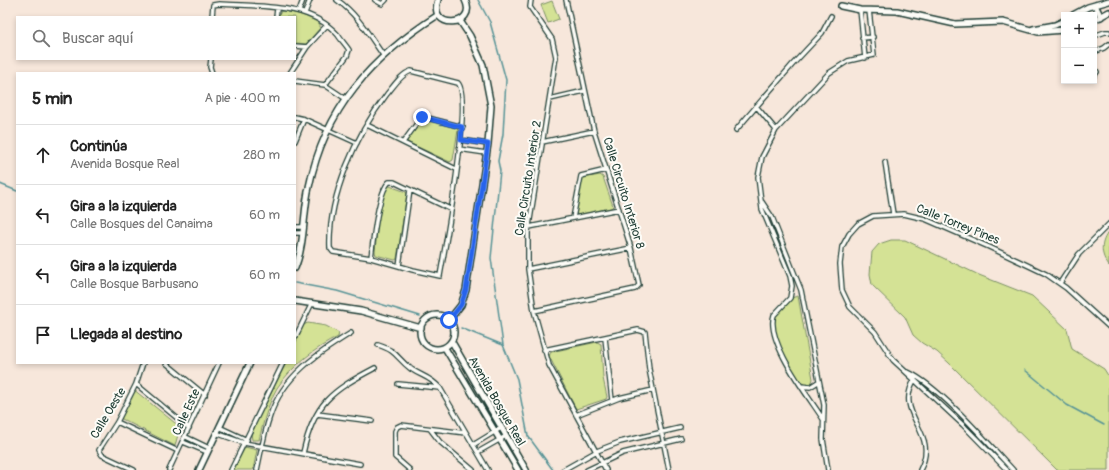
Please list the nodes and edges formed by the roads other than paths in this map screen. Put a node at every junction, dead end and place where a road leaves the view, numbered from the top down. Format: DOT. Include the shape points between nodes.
graph roads {
  1 [pos="303,0"];
  2 [pos="310,0"];
  3 [pos="337,0"];
  4 [pos="375,0"];
  5 [pos="386,0"];
  6 [pos="438,0"];
  7 [pos="465,0"];
  8 [pos="530,0"];
  9 [pos="566,0"];
  10 [pos="1109,1"];
  11 [pos="1095,5"];
  12 [pos="841,6"];
  13 [pos="277,9"];
  14 [pos="860,10"];
  15 [pos="870,10"];
  16 [pos="299,11"];
  17 [pos="1080,12"];
  18 [pos="1109,12"];
  19 [pos="305,13"];
  20 [pos="438,15"];
  21 [pos="212,16"];
  22 [pos="276,16"];
  23 [pos="831,16"];
  24 [pos="1101,16"];
  25 [pos="1097,18"];
  26 [pos="460,21"];
  27 [pos="1061,22"];
  28 [pos="327,25"];
  29 [pos="1028,29"];
  30 [pos="1061,30"];
  31 [pos="1109,32"];
  32 [pos="1097,35"];
  33 [pos="873,37"];
  34 [pos="862,38"];
  35 [pos="1109,44"];
  36 [pos="296,46"];
  37 [pos="307,48"];
  38 [pos="1097,51"];
  39 [pos="382,55"];
  40 [pos="865,58"];
  41 [pos="211,60"];
  42 [pos="212,72"];
  43 [pos="291,72"];
  44 [pos="296,81"];
  45 [pos="325,85"];
  46 [pos="584,91"];
  47 [pos="346,99"];
  48 [pos="550,99"];
  49 [pos="756,106"];
  50 [pos="296,117"];
  51 [pos="304,119"];
  52 [pos="367,125"];
  53 [pos="462,127"];
  54 [pos="328,130"];
  55 [pos="736,130"];
  56 [pos="776,130"];
  57 [pos="594,131"];
  58 [pos="296,139"];
  59 [pos="461,140"];
  60 [pos="404,141"];
  61 [pos="542,142"];
  62 [pos="357,143"];
  63 [pos="488,144"];
  64 [pos="459,149"];
  65 [pos="486,153"];
  66 [pos="885,162"];
  67 [pos="456,168"];
  68 [pos="606,170"];
  69 [pos="410,190"];
  70 [pos="762,202"];
  71 [pos="450,209"];
  72 [pos="618,209"];
  73 [pos="894,214"];
  74 [pos="573,218"];
  75 [pos="1109,224"];
  76 [pos="296,227"];
  77 [pos="302,227"];
  78 [pos="529,227"];
  79 [pos="296,233"];
  80 [pos="302,233"];
  81 [pos="631,248"];
  82 [pos="371,258"];
  83 [pos="296,265"];
  84 [pos="399,266"];
  85 [pos="528,269"];
  86 [pos="1060,283"];
  87 [pos="296,301"];
  88 [pos="312,303"];
  89 [pos="534,311"];
  90 [pos="449,320"];
  91 [pos="1109,327"];
  92 [pos="421,328"];
  93 [pos="351,333"];
  94 [pos="296,336"];
  95 [pos="605,338"];
  96 [pos="452,342"];
  97 [pos="378,345"];
  98 [pos="445,348"];
  99 [pos="544,350"];
  100 [pos="143,364"];
  101 [pos="167,364"];
  102 [pos="219,364"];
  103 [pos="250,364"];
  104 [pos="283,364"];
  105 [pos="375,368"];
  106 [pos="915,378"];
  107 [pos="818,382"];
  108 [pos="136,384"];
  109 [pos="398,384"];
  110 [pos="801,386"];
  111 [pos="440,388"];
  112 [pos="653,390"];
  113 [pos="205,395"];
  114 [pos="612,400"];
  115 [pos="316,414"];
  116 [pos="576,415"];
  117 [pos="823,419"];
  118 [pos="372,421"];
  119 [pos="117,422"];
  120 [pos="219,427"];
  121 [pos="189,428"];
  122 [pos="501,428"];
  123 [pos="680,428"];
  124 [pos="430,429"];
  125 [pos="495,432"];
  126 [pos="216,433"];
  127 [pos="466,433"];
  128 [pos="661,433"];
  129 [pos="506,436"];
  130 [pos="186,437"];
  131 [pos="246,438"];
  132 [pos="500,439"];
  133 [pos="681,439"];
  134 [pos="183,442"];
  135 [pos="244,443"];
  136 [pos="249,443"];
  137 [pos="663,443"];
  138 [pos="473,445"];
  139 [pos="263,446"];
  140 [pos="208,450"];
  141 [pos="178,451"];
  142 [pos="597,451"];
  143 [pos="478,452"];
  144 [pos="303,453"];
  145 [pos="602,462"];
  146 [pos="360,464"];
  147 [pos="134,470"];
  148 [pos="169,470"];
  149 [pos="199,470"];
  150 [pos="231,470"];
  151 [pos="258,470"];
  152 [pos="410,470"];
  153 [pos="473,470"];
  154 [pos="488,470"];
  155 [pos="518,470"];
  156 [pos="526,470"];
  157 [pos="563,470"];
  158 [pos="587,470"];
  159 [pos="606,470"];
  160 [pos="669,470"];
  161 [pos="828,470"];
  162 [pos="920,470"];
  163 [pos="1007,470"];
  164 [pos="1013,470"];
  1 -- 16 [label="street"];
  2 -- 19 [label="street"];
  3 -- 39 [label="street" via="361,22"];
  4 -- 5 [label="street" via="382,4"];
  6 -- 20 [label="main road"];
  7 -- 26 [label="main road" via="468,8"];
  8 -- 48 [label="street, Calle Circuito Interior 2" via="530,7 549,34 556,52"];
  9 -- 46 [label="street, Calle Circuito Interior 8"];
  10 -- 11 [label="main road"];
  11 -- 17 [label="main road"];
  11 -- 24 [label="main road"];
  12 -- 14 [label="main road"];
  13 -- 16 [label="street"];
  13 -- 21 [label="street" via="216,4 212,9"];
  13 -- 22 [label="street"];
  14 -- 15 [label="main road"];
  14 -- 34 [label="street"];
  15 -- 29 [label="main road" via="897,11 955,24 1003,22"];
  15 -- 33 [label="street"];
  16 -- 19 [label="street"];
  18 -- 24 [label="main road"];
  19 -- 28 [label="street"];
  20 -- 26 [label="main road" via="445,21"];
  20 -- 39 [label="main road"];
  23 -- 49 [label="street" via="822,33"];
  24 -- 25 [label="main road"];
  26 -- 63 [label="main road" via="477,49 487,79 491,106"];
  27 -- 29 [label="main road" via="1048,27"];
  28 -- 37 [label="street"];
  28 -- 45 [label="street" via="349,52"];
  29 -- 30 [label="main road" via="1044,32"];
  31 -- 32 [label="street"];
  33 -- 34 [label="street"];
  33 -- 40 [label="street" via="875,53"];
  34 -- 40 [label="street"];
  35 -- 38 [label="street"];
  36 -- 37 [label="street"];
  37 -- 43 [label="street"];
  39 -- 47 [label="main road" via="363,75"];
  40 -- 56 [label="street" via="848,61 836,67"];
  41 -- 42 [label="street"];
  44 -- 45 [label="street"];
  45 -- 47 [label="street"];
  46 -- 48 [label="street"];
  46 -- 57 [label="street, Calle Circuito Interior 8"];
  47 -- 54 [label="main road"];
  48 -- 61 [label="street, Calle Circuito Interior 2"];
  49 -- 55 [label="street"];
  49 -- 56 [label="street"];
  50 -- 51 [label="street"];
  51 -- 54 [label="street"];
  51 -- 58 [label="street"];
  52 -- 53 [label="street" via="393,87 411,71 461,85"];
  52 -- 60 [label="street"];
  52 -- 62 [label="street"];
  53 -- 59 [label="street"];
  53 -- 60 [label="street" via="424,117"];
  54 -- 62 [label="street"];
  54 -- 77 [label="main road" via="310,178"];
  56 -- 70 [label="street" via="759,168"];
  57 -- 61 [label="street"];
  57 -- 68 [label="street, Calle Circuito Interior 8"];
  59 -- 63 [label="street"];
  59 -- 64 [label="street"];
  60 -- 67 [label="street"];
  61 -- 78 [label="street, Calle Circuito Interior 2"];
  62 -- 82 [label="street" via="336,204 330,248 333,252"];
  63 -- 65 [label="main road"];
  64 -- 65 [label="street"];
  64 -- 67 [label="street"];
  65 -- 90 [label="main road" via="465,296"];
  66 -- 73 [label="street"];
  67 -- 71 [label="street"];
  68 -- 72 [label="street, Calle Circuito Interior 8"];
  68 -- 74 [label="street" via="581,176"];
  69 -- 71 [label="street"];
  69 -- 82 [label="street" via="394,182 386,185 376,221"];
  69 -- 84 [label="street"];
  70 -- 107 [label="street" via="772,218 799,286"];
  70 -- 110 [label="street" via="763,212 792,282 790,298 775,313 772,325 786,363"];
  71 -- 84 [label="street" via="440,276"];
  72 -- 74 [label="street"];
  72 -- 81 [label="street, Calle Circuito Interior 8"];
  73 -- 86 [label="street, Calle Torrey Pines" via="914,215 925,219 1032,266"];
  73 -- 106 [label="street, Calle Torrey Pines" via="874,216 852,229 842,247 840,281 844,297 850,307 875,332 893,360"];
  74 -- 78 [label="street"];
  75 -- 86 [label="street" via="1079,254"];
  76 -- 77 [label="street"];
  77 -- 80 [label="main road"];
  78 -- 85 [label="street, Calle Circuito Interior 2"];
  79 -- 80 [label="street"];
  80 -- 83 [label="main road"];
  81 -- 85 [label="street"];
  81 -- 89 [label="street, Calle Circuito Interior 8" via="639,283 637,288"];
  82 -- 84 [label="street"];
  85 -- 89 [label="street, Calle Circuito Interior 2"];
  86 -- 91 [label="street, Calle Torrey Pines"];
  87 -- 88 [label="main road"];
  88 -- 92 [label="main road" via="361,311"];
  88 -- 94 [label="street"];
  89 -- 99 [label="street, Calle Circuito Interior 2"];
  90 -- 92 [label="main road" via="440,316 430,317"];
  90 -- 96 [label="main road" via="455,333"];
  92 -- 98 [label="main road" via="421,338 427,346 436,350"];
  93 -- 139 [label="street" via="310,359 293,376 273,407"];
  95 -- 99 [label="street"];
  95 -- 112 [label="street" via="638,330 645,332"];
  95 -- 114 [label="street"];
  96 -- 98 [label="main road"];
  96 -- 122 [label="main road, Avenida Bosque Real"];
  97 -- 111 [label="street" via="392,349 408,366 429,377"];
  98 -- 125 [label="main road, Avenida Bosque Real"];
  99 -- 116 [label="street, Calle Circuito Interior 2" via="556,381"];
  100 -- 108 [label="street, Calle Oeste"];
  101 -- 113 [label="street"];
  102 -- 113 [label="street, Calle Este"];
  103 -- 120 [label="main road"];
  104 -- 131 [label="street"];
  105 -- 115 [label="street" via="329,396"];
  106 -- 162 [label="street" via="909,393 909,406 926,447"];
  106 -- 163 [label="street, Calle Torrey Pines"];
  106 -- 164 [label="street, Calle Torrey Pines" via="958,413"];
  107 -- 110 [label="street" via="810,387"];
  107 -- 117 [label="street" via="824,405"];
  108 -- 119 [label="street, Calle Oeste"];
  108 -- 121 [label="street"];
  109 -- 111 [label="street"];
  110 -- 117 [label="street"];
  111 -- 127 [label="street"];
  112 -- 114 [label="street"];
  112 -- 128 [label="street"];
  113 -- 121 [label="street, Calle Este"];
  114 -- 116 [label="street"];
  115 -- 118 [label="street"];
  115 -- 144 [label="street" via="309,428"];
  116 -- 142 [label="street, Calle Circuito Interior 2"];
  117 -- 161 [label="street"];
  119 -- 141 [label="street"];
  119 -- 147 [label="street, Calle Oeste" via="99,450 102,455"];
  120 -- 126 [label="main road"];
  120 -- 131 [label="street"];
  121 -- 130 [label="street, Calle Este"];
  122 -- 125 [label="street"];
  122 -- 129 [label="main road, Avenida Bosque Real"];
  123 -- 128 [label="street"];
  124 -- 127 [label="street"];
  124 -- 152 [label="street" via="401,425 395,431 396,457"];
  124 -- 153 [label="street" via="440,442"];
  125 -- 132 [label="main road, Avenida Bosque Real"];
  125 -- 138 [label="street"];
  126 -- 135 [label="street"];
  126 -- 140 [label="main road"];
  127 -- 138 [label="street"];
  128 -- 137 [label="street"];
  128 -- 142 [label="street" via="620,442"];
  129 -- 132 [label="street"];
  129 -- 156 [label="main road, Avenida Bosque Real"];
  130 -- 134 [label="street, Calle Este"];
  130 -- 140 [label="street"];
  131 -- 135 [label="street"];
  131 -- 136 [label="street"];
  132 -- 143 [label="street"];
  132 -- 155 [label="main road, Avenida Bosque Real"];
  133 -- 137 [label="street"];
  134 -- 140 [label="street"];
  134 -- 141 [label="street, Calle Este"];
  135 -- 136 [label="street"];
  135 -- 150 [label="street"];
  136 -- 139 [label="street"];
  137 -- 145 [label="street" via="623,453"];
  137 -- 160 [label="street"];
  138 -- 143 [label="street"];
  139 -- 144 [label="street"];
  139 -- 151 [label="street"];
  140 -- 149 [label="main road"];
  141 -- 148 [label="street, Calle Este"];
  142 -- 145 [label="street, Calle Circuito Interior 2"];
  142 -- 157 [label="street"];
  143 -- 154 [label="street"];
  144 -- 146 [label="street"];
  145 -- 158 [label="street"];
  145 -- 159 [label="street, Calle Circuito Interior 2"];
}
